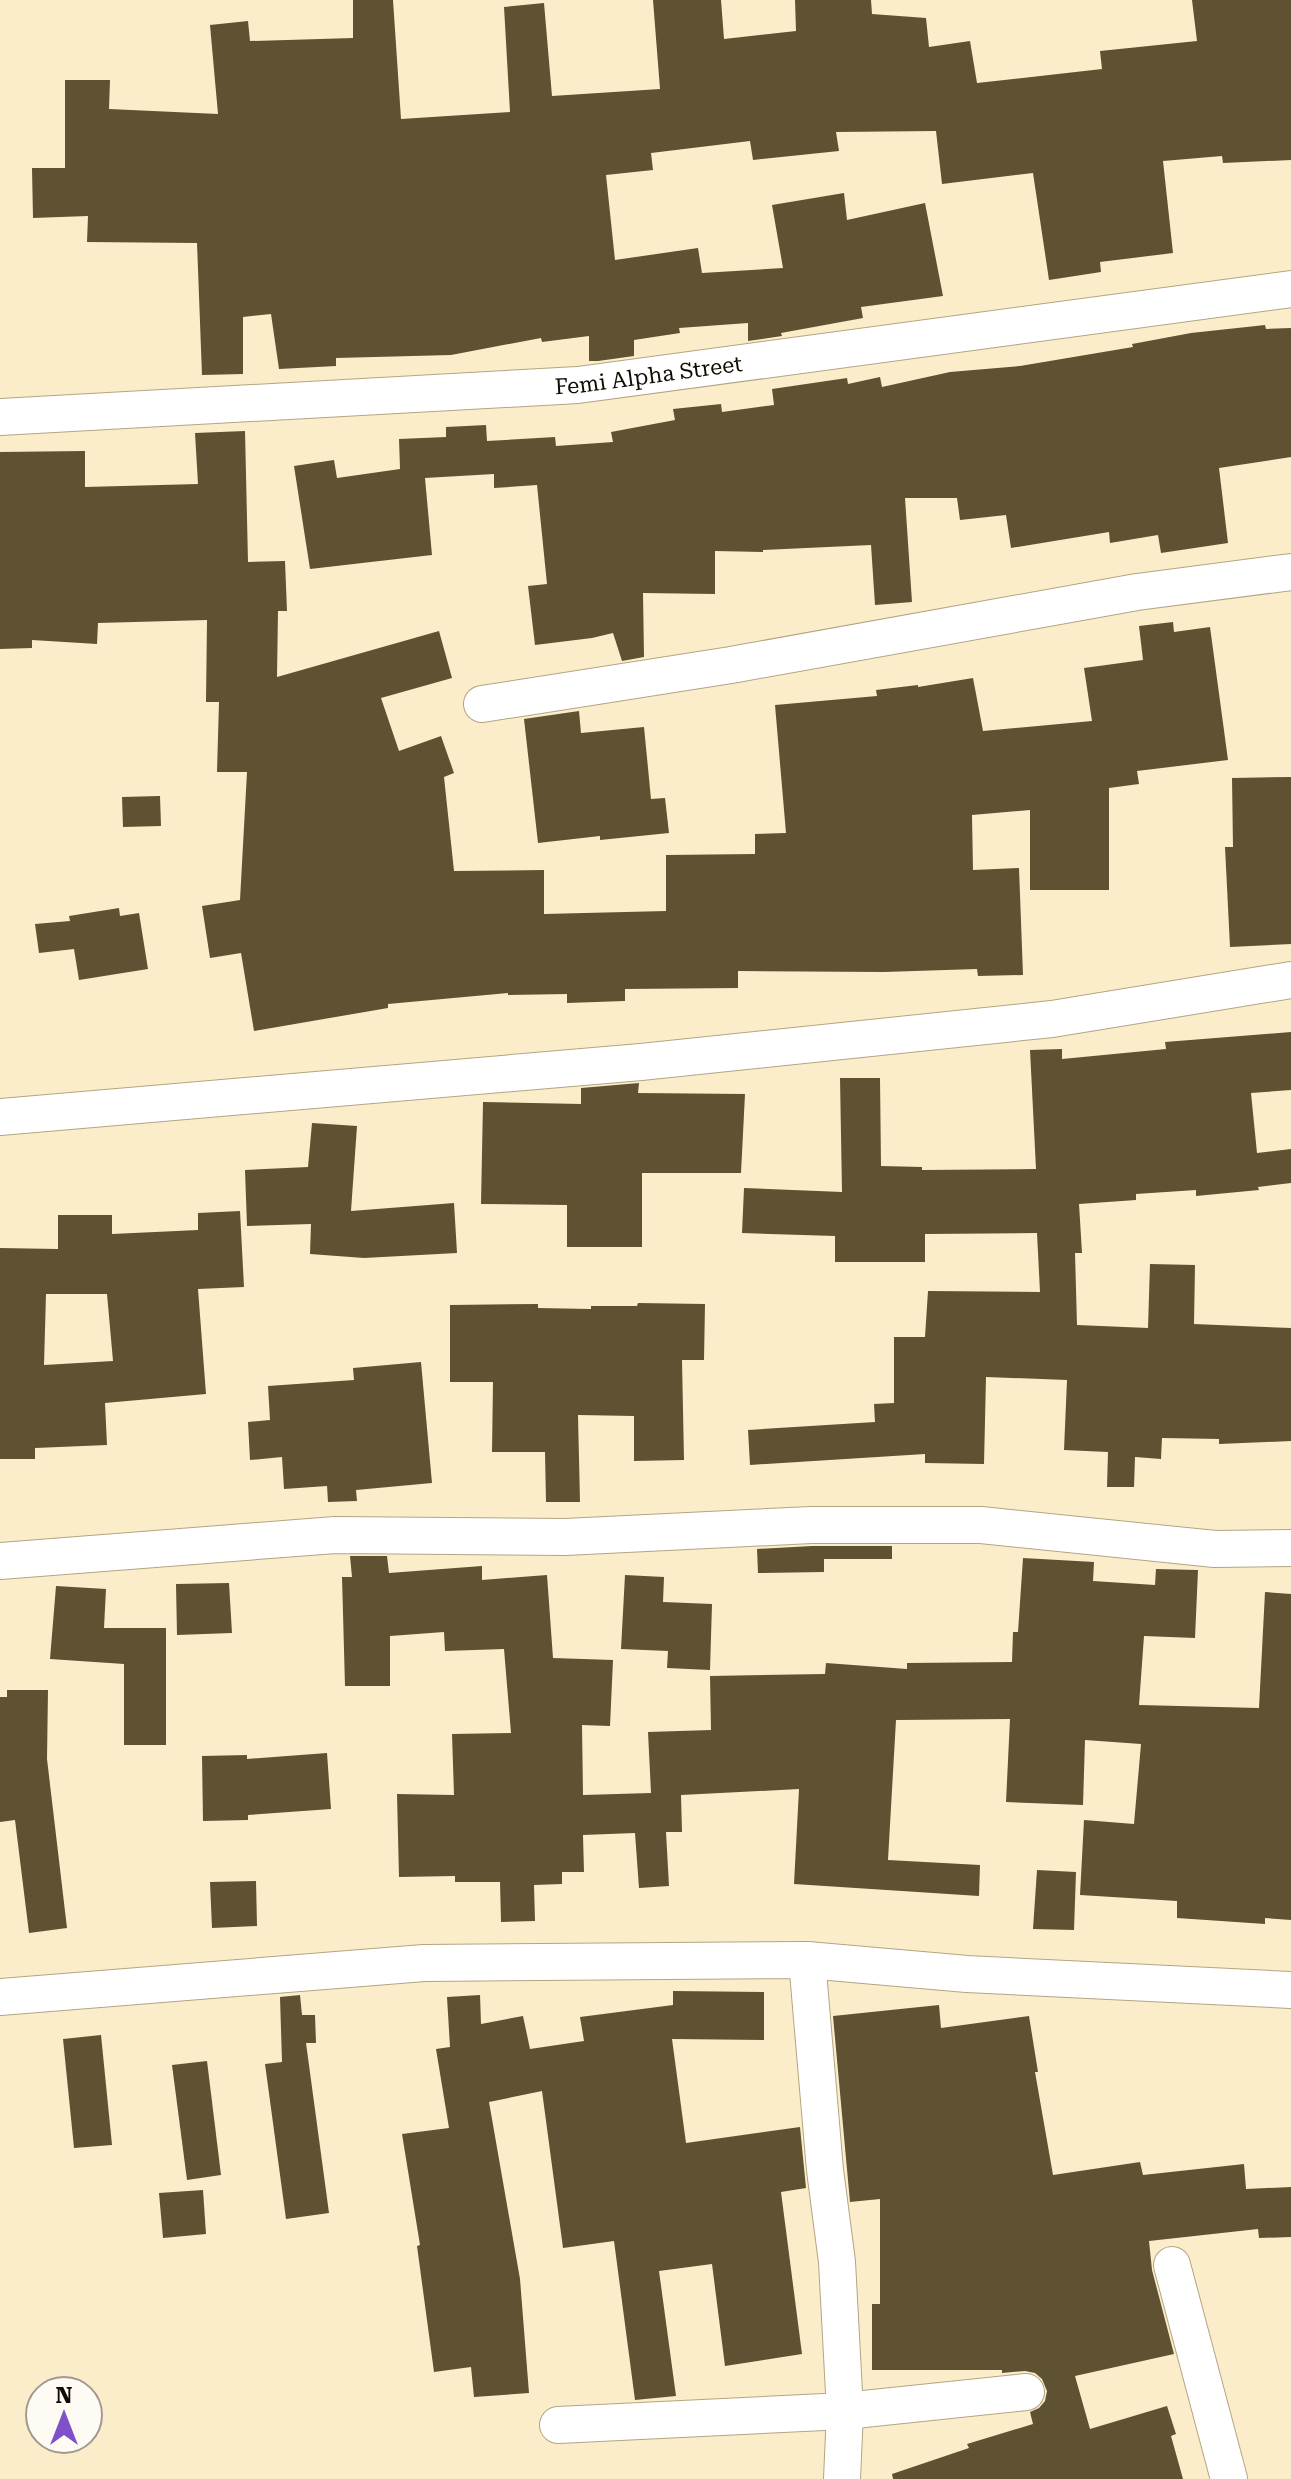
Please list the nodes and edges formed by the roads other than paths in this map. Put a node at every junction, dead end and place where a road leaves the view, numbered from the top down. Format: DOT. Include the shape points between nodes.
graph roads {
  1 [pos="1291,289"];
  2 [pos="0,417"];
  3 [pos="1291,572"];
  4 [pos="482,704"];
  5 [pos="1291,980"];
  6 [pos="0,1117"];
  7 [pos="1291,1548"];
  8 [pos="0,1561"];
  9 [pos="807,1960"];
  10 [pos="1291,1990"];
  11 [pos="0,1997"];
  12 [pos="1172,2265"];
  13 [pos="1026,2392"];
  14 [pos="845,2411"];
  15 [pos="558,2425"];
  16 [pos="842,2479"];
  17 [pos="1229,2479"];
  1 -- 2 [label="street, Femi Alpha Street" via="578,385"];
  3 -- 4 [label="street" via="1137,592 746,663"];
  5 -- 6 [label="street" via="1021,1022 641,1062"];
  7 -- 8 [label="street" via="1215,1549 981,1525 811,1525 565,1537 335,1535"];
  9 -- 10 [label="street" via="967,1974"];
  9 -- 11 [label="street" via="424,1963"];
  9 -- 14 [label="street" via="837,2262"];
  12 -- 17 [label="street"];
  13 -- 14 [label="street"];
  14 -- 15 [label="street"];
  14 -- 16 [label="street"];
}
